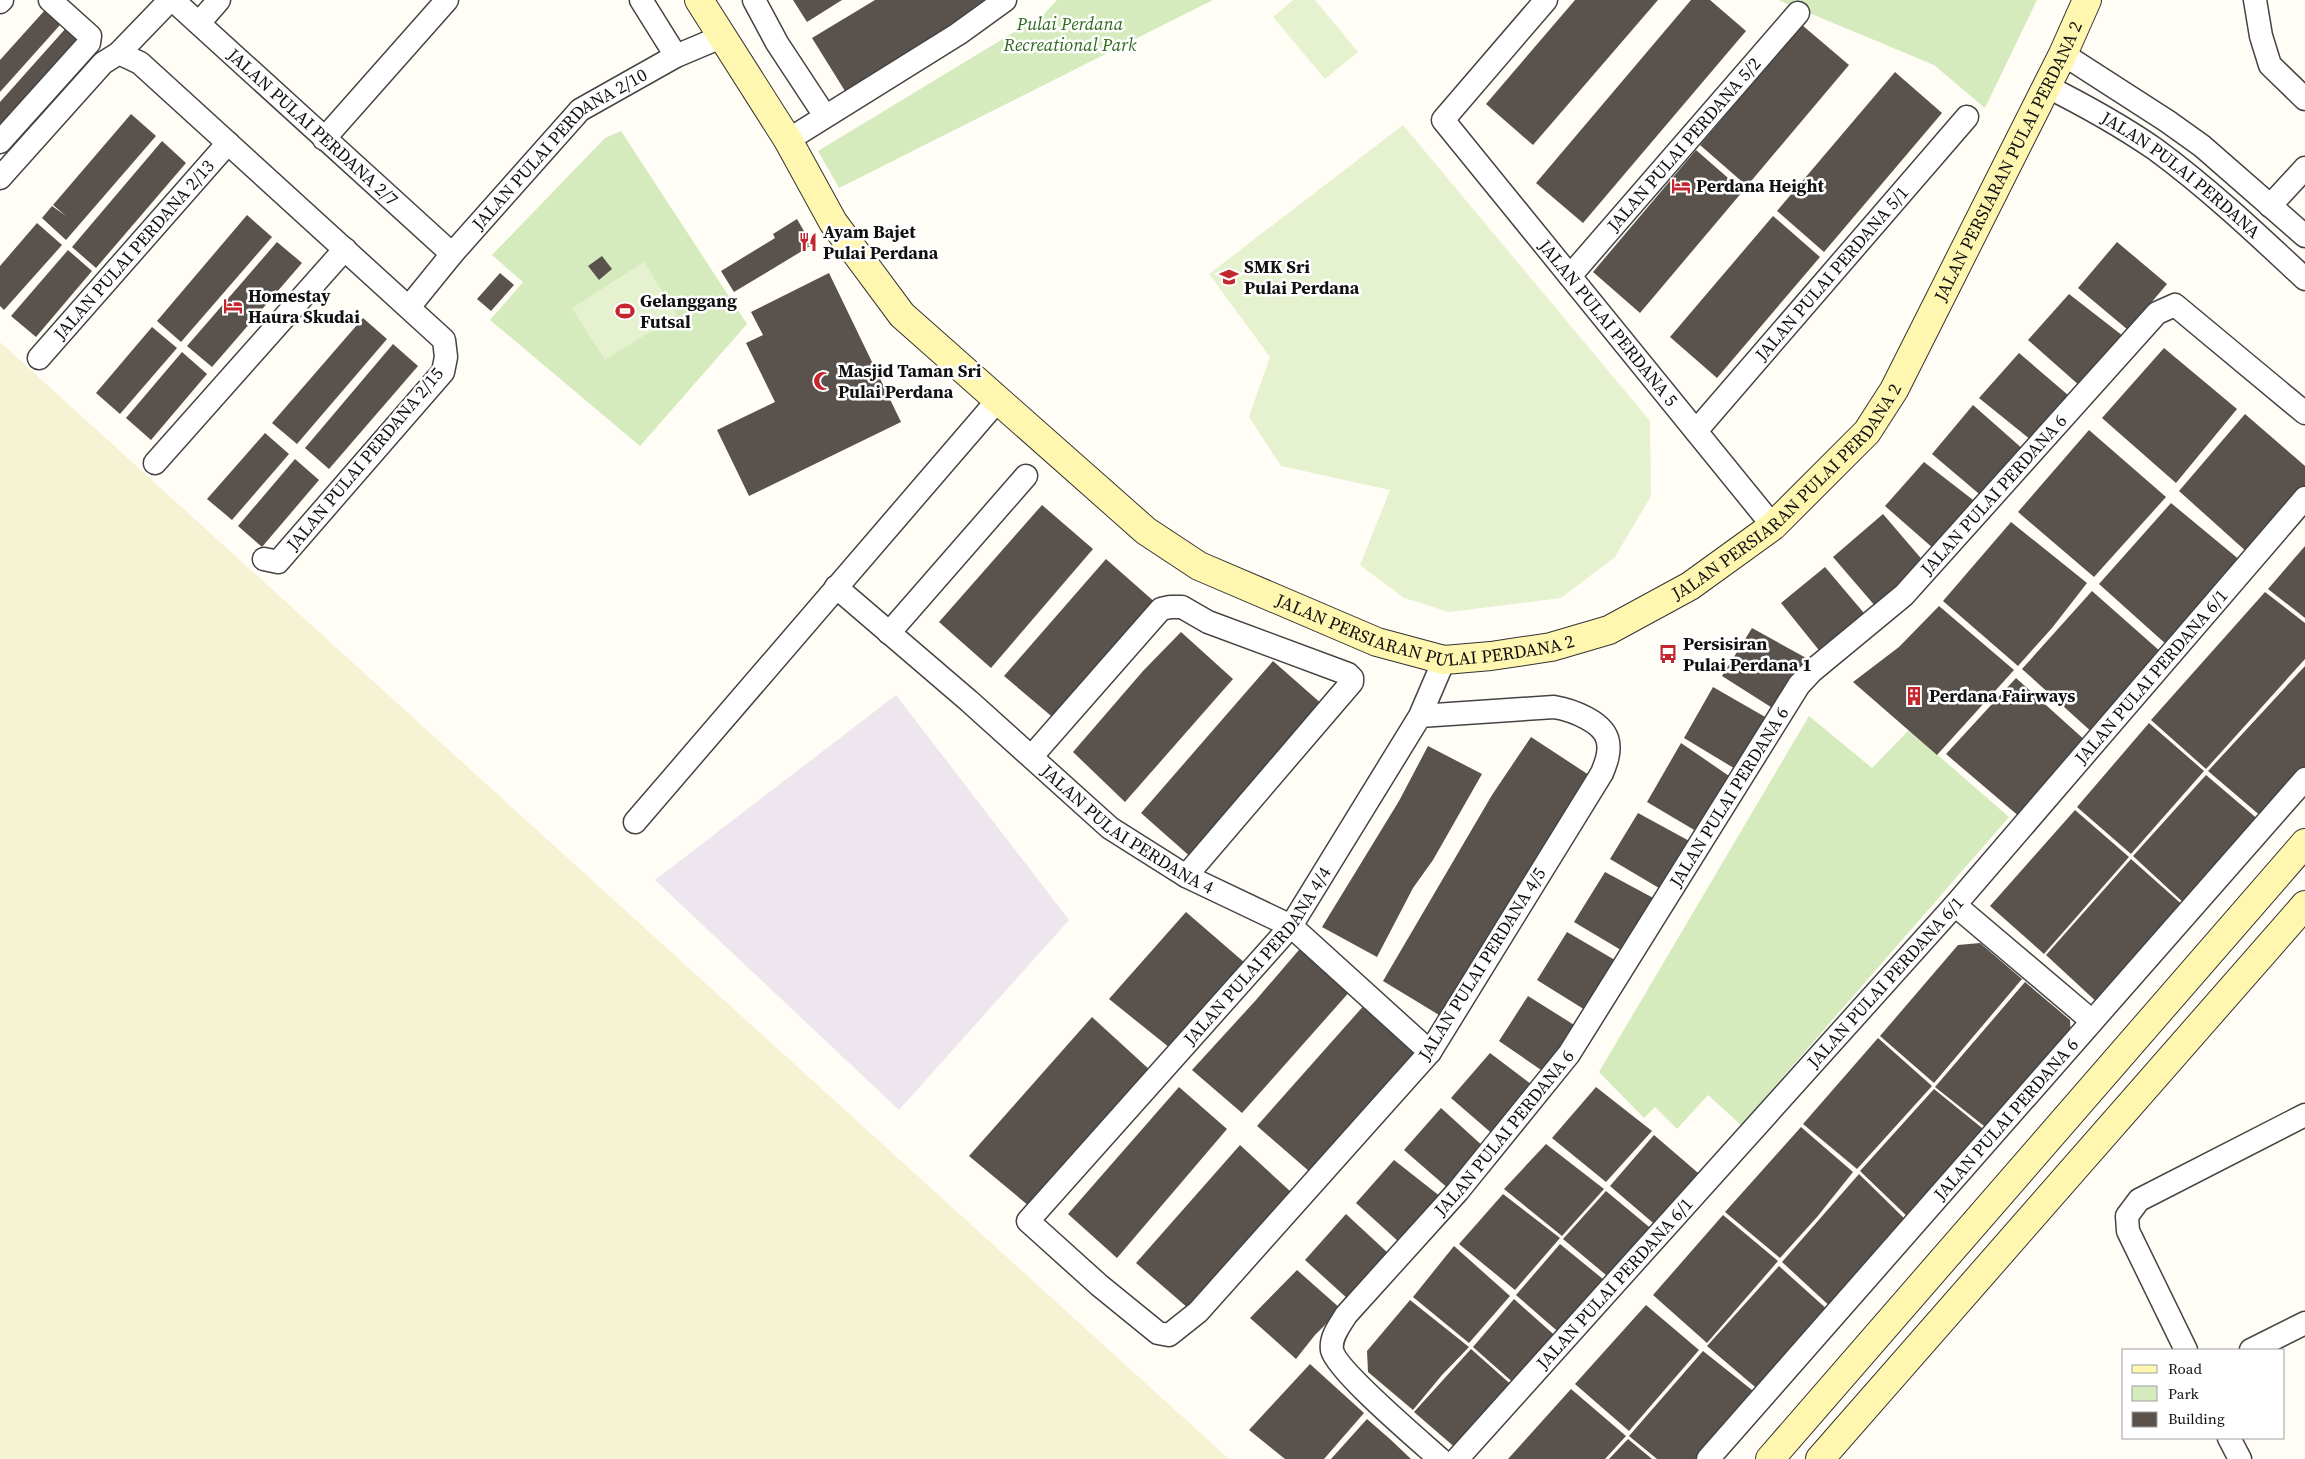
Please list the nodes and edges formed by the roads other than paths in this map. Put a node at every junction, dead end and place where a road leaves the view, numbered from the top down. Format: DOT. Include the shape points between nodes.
graph roads {
  1 [pos="50,0"];
  2 [pos="172,0"];
  3 [pos="220,0"];
  4 [pos="447,0"];
  5 [pos="641,0"];
  6 [pos="699,0"];
  7 [pos="754,0"];
  8 [pos="1005,0"];
  9 [pos="1546,0"];
  10 [pos="2087,0"];
  11 [pos="2255,0"];
  12 [pos="1798,13"];
  13 [pos="199,23"];
  14 [pos="721,37"];
  15 [pos="119,53"];
  16 [pos="2062,54"];
  17 [pos="676,56"];
  18 [pos="2046,86"];
  19 [pos="2305,99"];
  20 [pos="825,116"];
  21 [pos="1967,117"];
  22 [pos="324,140"];
  23 [pos="788,140"];
  24 [pos="0,142"];
  25 [pos="228,143"];
  26 [pos="2305,168"];
  27 [pos="0,178"];
  28 [pos="2270,206"];
  29 [pos="2305,236"];
  30 [pos="345,249"];
  31 [pos="452,254"];
  32 [pos="1570,276"];
  33 [pos="2305,279"];
  34 [pos="409,308"];
  35 [pos="39,358"];
  36 [pos="997,401"];
  37 [pos="2305,413"];
  38 [pos="1696,431"];
  39 [pos="155,463"];
  40 [pos="1026,476"];
  41 [pos="2305,498"];
  42 [pos="1773,526"];
  43 [pos="264,559"];
  44 [pos="836,588"];
  45 [pos="889,633"];
  46 [pos="1444,660"];
  47 [pos="1420,716"];
  48 [pos="1032,756"];
  49 [pos="2305,779"];
  50 [pos="635,822"];
  51 [pos="2305,843"];
  52 [pos="1186,876"];
  53 [pos="2305,904"];
  54 [pos="1956,905"];
  55 [pos="1291,926"];
  56 [pos="2092,1022"];
  57 [pos="1430,1052"];
  58 [pos="2305,1116"];
  59 [pos="1028,1222"];
  60 [pos="2305,1323"];
  61 [pos="2186,1349"];
  62 [pos="2253,1349"];
  63 [pos="2230,1439"];
  64 [pos="1440,1459"];
  65 [pos="1457,1459"];
  66 [pos="1708,1459"];
  67 [pos="1770,1459"];
  68 [pos="1820,1459"];
  69 [pos="2240,1459"];
  1 -- 24 [label="street" via="90,36 89,43"];
  2 -- 13 [label="street, JALAN PULAI PERDANA 2/7"];
  2 -- 15 [label="street"];
  3 -- 13 [label="street"];
  4 -- 22 [label="street"];
  5 -- 17 [label="street"];
  6 -- 14 [label="street, JALAN PERSIARAN PULAI PERDANA 2"];
  7 -- 20 [label="street" via="777,43"];
  8 -- 20 [label="street" via="958,34"];
  9 -- 32 [label="street, JALAN PULAI PERDANA 5" via="1443,120"];
  10 -- 16 [label="street, JALAN PERSIARAN PULAI PERDANA 2"];
  11 -- 19 [label="street" via="2270,65"];
  12 -- 32 [label="street, JALAN PULAI PERDANA 5/2"];
  13 -- 22 [label="street, JALAN PULAI PERDANA 2/7"];
  14 -- 17 [label="street"];
  14 -- 23 [label="street, JALAN PERSIARAN PULAI PERDANA 2"];
  15 -- 25 [label="street" via="140,63"];
  15 -- 27 [label="street" via="103,63"];
  16 -- 18 [label="street, JALAN PERSIARAN PULAI PERDANA 2"];
  16 -- 28 [label="street, JALAN PULAI PERDANA" via="2202,146"];
  17 -- 31 [label="street, JALAN PULAI PERDANA 2/10" via="580,110"];
  18 -- 33 [label="street, JALAN PULAI PERDANA" via="2098,113 2155,150 2207,191"];
  18 -- 42 [label="street, JALAN PERSIARAN PULAI PERDANA 2" via="1894,390 1867,432"];
  20 -- 23 [label="street"];
  21 -- 38 [label="street, JALAN PULAI PERDANA 5/1"];
  22 -- 31 [label="street, JALAN PULAI PERDANA 2/7"];
  23 -- 36 [label="street, JALAN PERSIARAN PULAI PERDANA 2" via="833,222 902,315"];
  25 -- 30 [label="street"];
  25 -- 35 [label="street, JALAN PULAI PERDANA 2/13"];
  26 -- 28 [label="street"];
  28 -- 29 [label="street, JALAN PULAI PERDANA"];
  30 -- 34 [label="street"];
  30 -- 39 [label="street"];
  31 -- 34 [label="street, JALAN PULAI PERDANA 2/10"];
  32 -- 38 [label="street, JALAN PULAI PERDANA 5"];
  34 -- 43 [label="street, JALAN PULAI PERDANA 2/15" via="444,340 446,357 443,372 278,562"];
  36 -- 44 [label="street"];
  36 -- 46 [label="street, JALAN PERSIARAN PULAI PERDANA 2" via="1146,531 1199,566 1377,642"];
  37 -- 64 [label="street, JALAN PULAI PERDANA 6" via="2175,305 2166,308 2157,313 1904,595 1799,685 1569,1054 1458,1191 1346,1315 1334,1333 1332,1349 1339,1362"];
  38 -- 42 [label="street, JALAN PULAI PERDANA 5"];
  40 -- 45 [label="street"];
  41 -- 54 [label="street, JALAN PULAI PERDANA 6/1"];
  42 -- 46 [label="street, JALAN PERSIARAN PULAI PERDANA 2" via="1690,586 1609,630 1551,647"];
  44 -- 45 [label="street, JALAN PULAI PERDANA 4"];
  44 -- 50 [label="street"];
  45 -- 48 [label="street, JALAN PULAI PERDANA 4"];
  46 -- 47 [label="street, JALAN PULAI PERDANA 4/4"];
  47 -- 55 [label="street, JALAN PULAI PERDANA 4/4"];
  47 -- 57 [label="street, JALAN PULAI PERDANA 4/5" via="1554,707 1589,720 1608,741 1608,756 1602,773"];
  48 -- 52 [label="street, JALAN PULAI PERDANA 4" via="1110,828"];
  48 -- 52 [label="street" via="1161,609 1182,608 1208,622 1348,674 1352,682"];
  49 -- 56 [label="street, JALAN PULAI PERDANA 6"];
  51 -- 67 [label="street"];
  52 -- 55 [label="street, JALAN PULAI PERDANA 4"];
  53 -- 68 [label="street"];
  54 -- 56 [label="street"];
  54 -- 65 [label="street, JALAN PULAI PERDANA 6/1"];
  55 -- 57 [label="street, JALAN PULAI PERDANA 4"];
  55 -- 59 [label="street, JALAN PULAI PERDANA 4/4"];
  56 -- 66 [label="street, JALAN PULAI PERDANA 6"];
  57 -- 59 [label="street, JALAN PULAI PERDANA 4/5" via="1198,1312 1169,1335 1158,1333"];
  58 -- 61 [label="street" via="2139,1200 2127,1216 2128,1231"];
  60 -- 62 [label="street"];
  63 -- 69 [label="street"];
}
